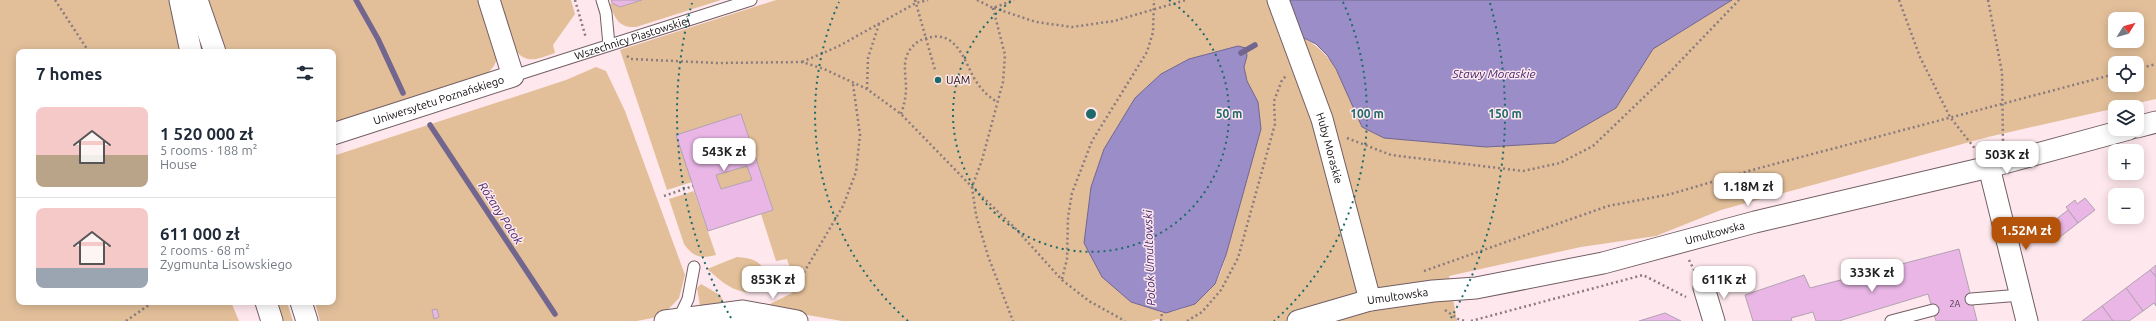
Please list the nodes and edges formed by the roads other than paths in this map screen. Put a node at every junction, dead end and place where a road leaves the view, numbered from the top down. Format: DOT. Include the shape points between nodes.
graph roads {
  1 [pos="180,0"];
  2 [pos="197,0"];
  3 [pos="489,0"];
  4 [pos="602,0"];
  5 [pos="751,0"];
  6 [pos="1278,0"];
  7 [pos="609,45"];
  8 [pos="190,49"];
  9 [pos="214,49"];
  10 [pos="513,76"];
  11 [pos="2156,122"];
  12 [pos="2144,125"];
  13 [pos="336,133"];
  14 [pos="2108,135"];
  15 [pos="1989,167"];
  16 [pos="694,267"];
  17 [pos="1704,288"];
  18 [pos="2020,295"];
  19 [pos="1971,299"];
  20 [pos="1370,300"];
  21 [pos="267,305"];
  22 [pos="302,305"];
  23 [pos="1933,310"];
  24 [pos="1712,315"];
  25 [pos="672,320"];
  26 [pos="272,321"];
  27 [pos="307,321"];
  28 [pos="797,321"];
  29 [pos="1298,321"];
  30 [pos="1891,321"];
  31 [pos="2027,321"];
  1 -- 8 [label="street"];
  2 -- 9 [label="street"];
  3 -- 10 [label="street, Uniwersytetu Poznańskiego"];
  4 -- 7 [label="lane"];
  5 -- 7 [label="lane, Wszechnicy Piastowskiej"];
  6 -- 20 [label="street, Huby Moraskie" via="1322,119"];
  7 -- 10 [label="lane, Wszechnicy Piastowskiej"];
  10 -- 13 [label="street, Uniwersytetu Poznańskiego"];
  11 -- 12 [label="street"];
  14 -- 15 [label="street, Umultowska"];
  15 -- 18 [label="street"];
  15 -- 20 [label="street, Umultowska" via="1755,222 1603,263 1476,288"];
  16 -- 25 [label="lane" via="688,299"];
  17 -- 24 [label="street"];
  18 -- 19 [label="lane"];
  18 -- 31 [label="street"];
  20 -- 29 [label="street, Umultowska"];
  21 -- 26 [label="street"];
  22 -- 27 [label="street"];
  23 -- 30 [label="lane"];
  25 -- 28 [label="street" via="743,311"];
}
